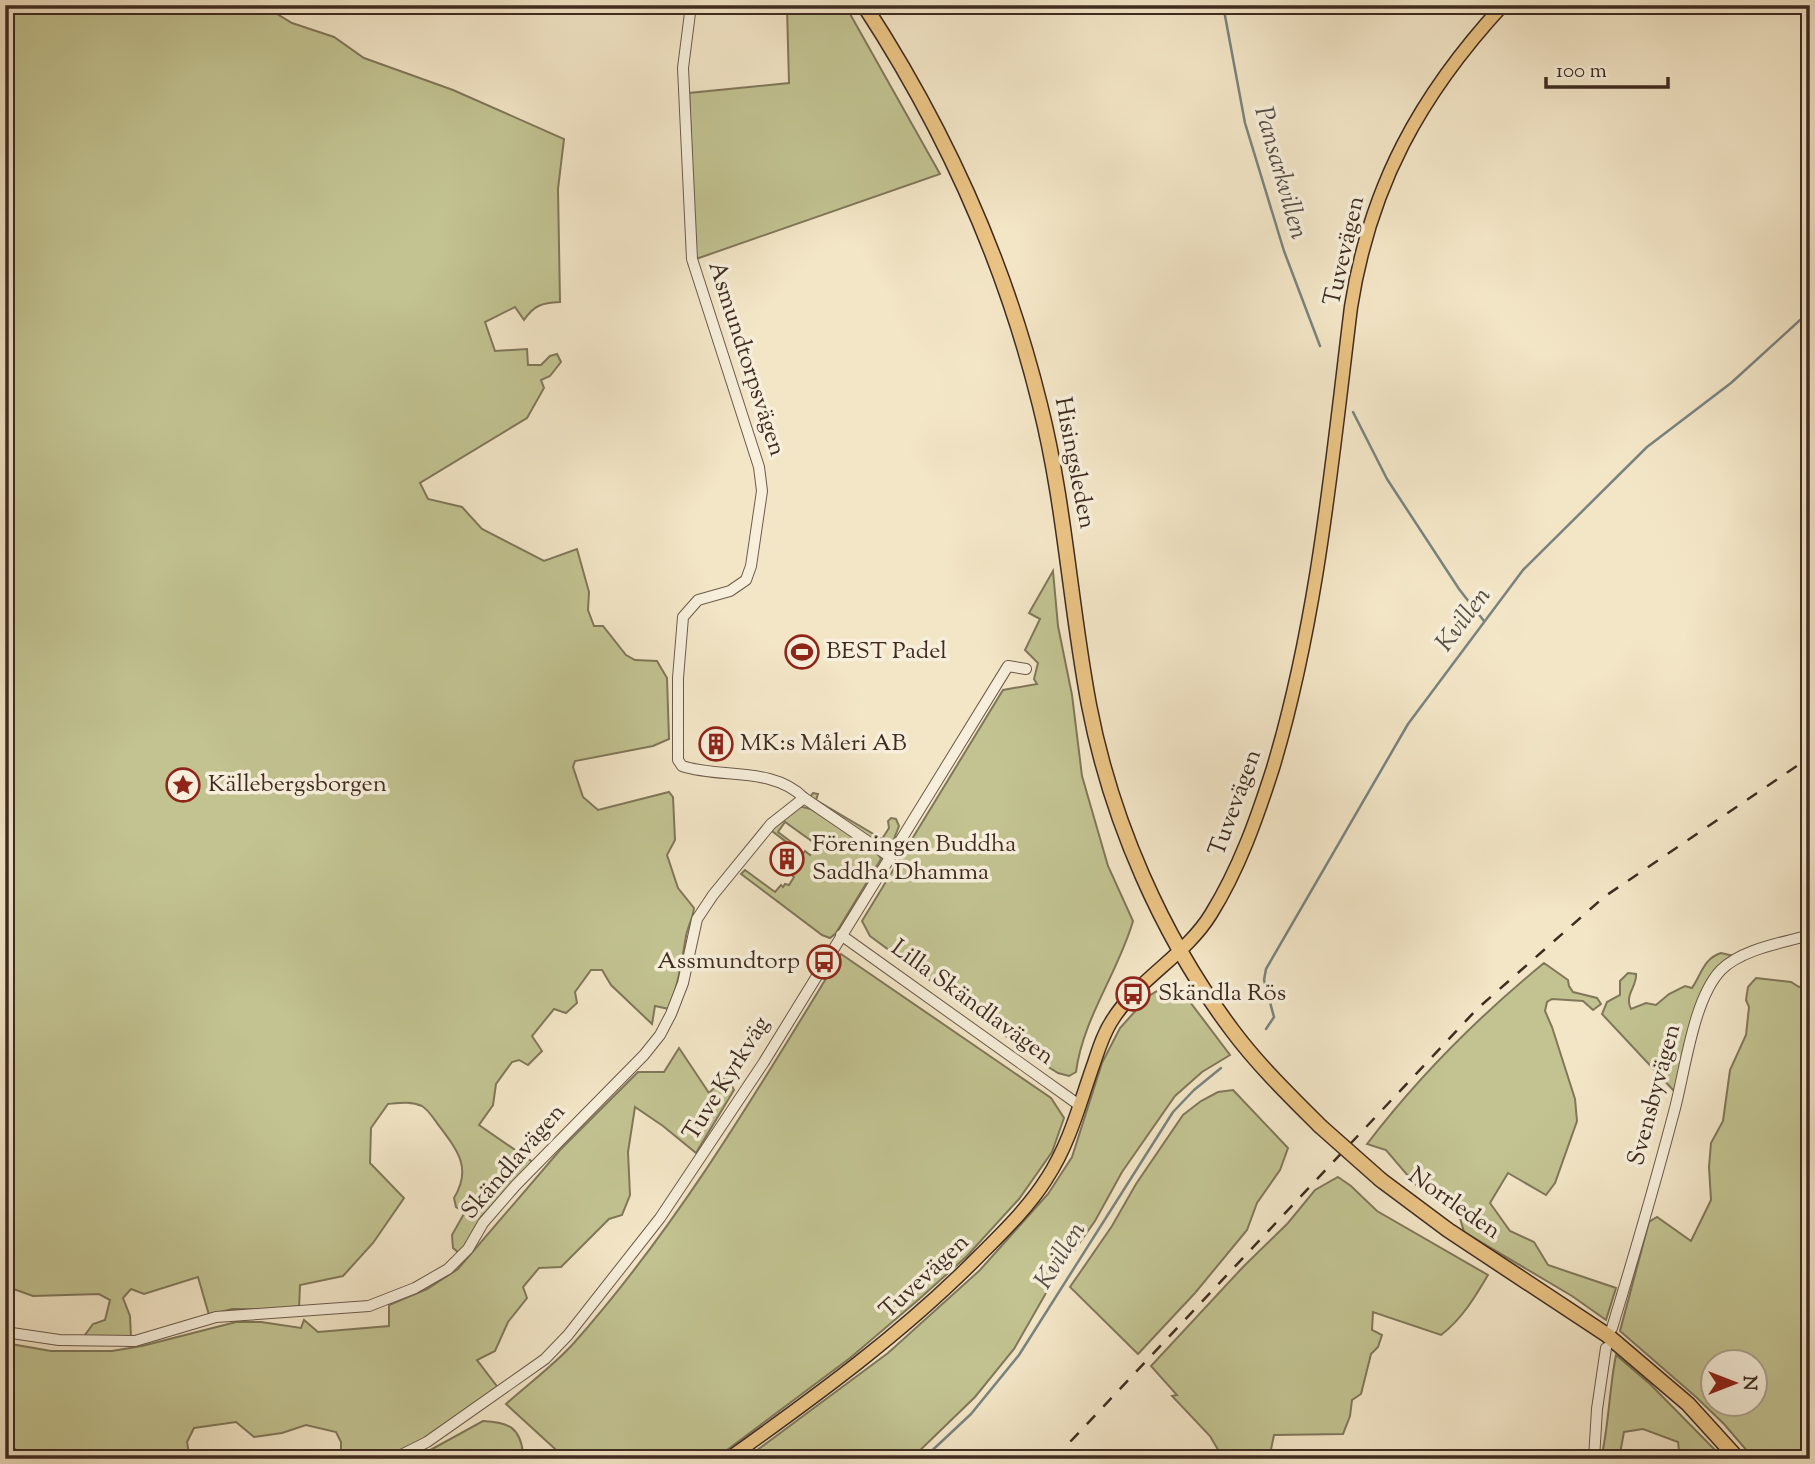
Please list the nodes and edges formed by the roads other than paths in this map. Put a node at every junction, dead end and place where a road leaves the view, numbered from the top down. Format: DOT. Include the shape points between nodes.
graph roads {
  1 [pos="691,5"];
  2 [pos="864,5"];
  3 [pos="1503,5"];
  4 [pos="1026,669"];
  5 [pos="804,798"];
  6 [pos="889,856"];
  7 [pos="1810,934"];
  8 [pos="841,935"];
  9 [pos="1181,950"];
  10 [pos="1079,1105"];
  11 [pos="1612,1328"];
  12 [pos="5,1332"];
  13 [pos="1606,1348"];
  14 [pos="393,1459"];
  15 [pos="728,1459"];
  16 [pos="1594,1459"];
  17 [pos="1738,1459"];
  1 -- 5 [label="street, Asmundtorpsvägen" via="683,68 692,259 759,467 762,491 747,580 730,591 698,600 684,617 678,760 688,769 774,780"];
  2 -- 9 [label="highway, Hisingsleden" via="950,153 1018,323 1053,461 1083,671 1103,765 1136,862"];
  3 -- 9 [label="main road, Tuvevägen" via="1419,112 1373,213 1355,284 1313,598 1287,717 1236,866 1209,918"];
  4 -- 6 [label="street, Tuve Kyrkväg" via="1008,666"];
  5 -- 6 [label="street"];
  5 -- 12 [label="street, Skändlavägen" via="771,824 697,919 683,983 660,1035 516,1185 448,1269 369,1306 216,1317 135,1341 59,1340"];
  6 -- 8 [label="street, Tuve Kyrkväg"];
  7 -- 11 [label="street, Svensbyvägen" via="1737,959 1721,970 1707,991"];
  8 -- 10 [label="street, Lilla Skändlavägen"];
  8 -- 14 [label="street, Tuve Kyrkväg" via="683,1186 568,1335 533,1370 427,1442"];
  9 -- 10 [label="main road, Tuvevägen" via="1133,994 1111,1022"];
  9 -- 17 [label="highway, Norrleden, bridge" via="1233,1031 1320,1126 1439,1224 1607,1335 1688,1405"];
  10 -- 15 [label="main road, Tuvevägen" via="1046,1181 990,1244 866,1358"];
  13 -- 16 [label="street"];
}
